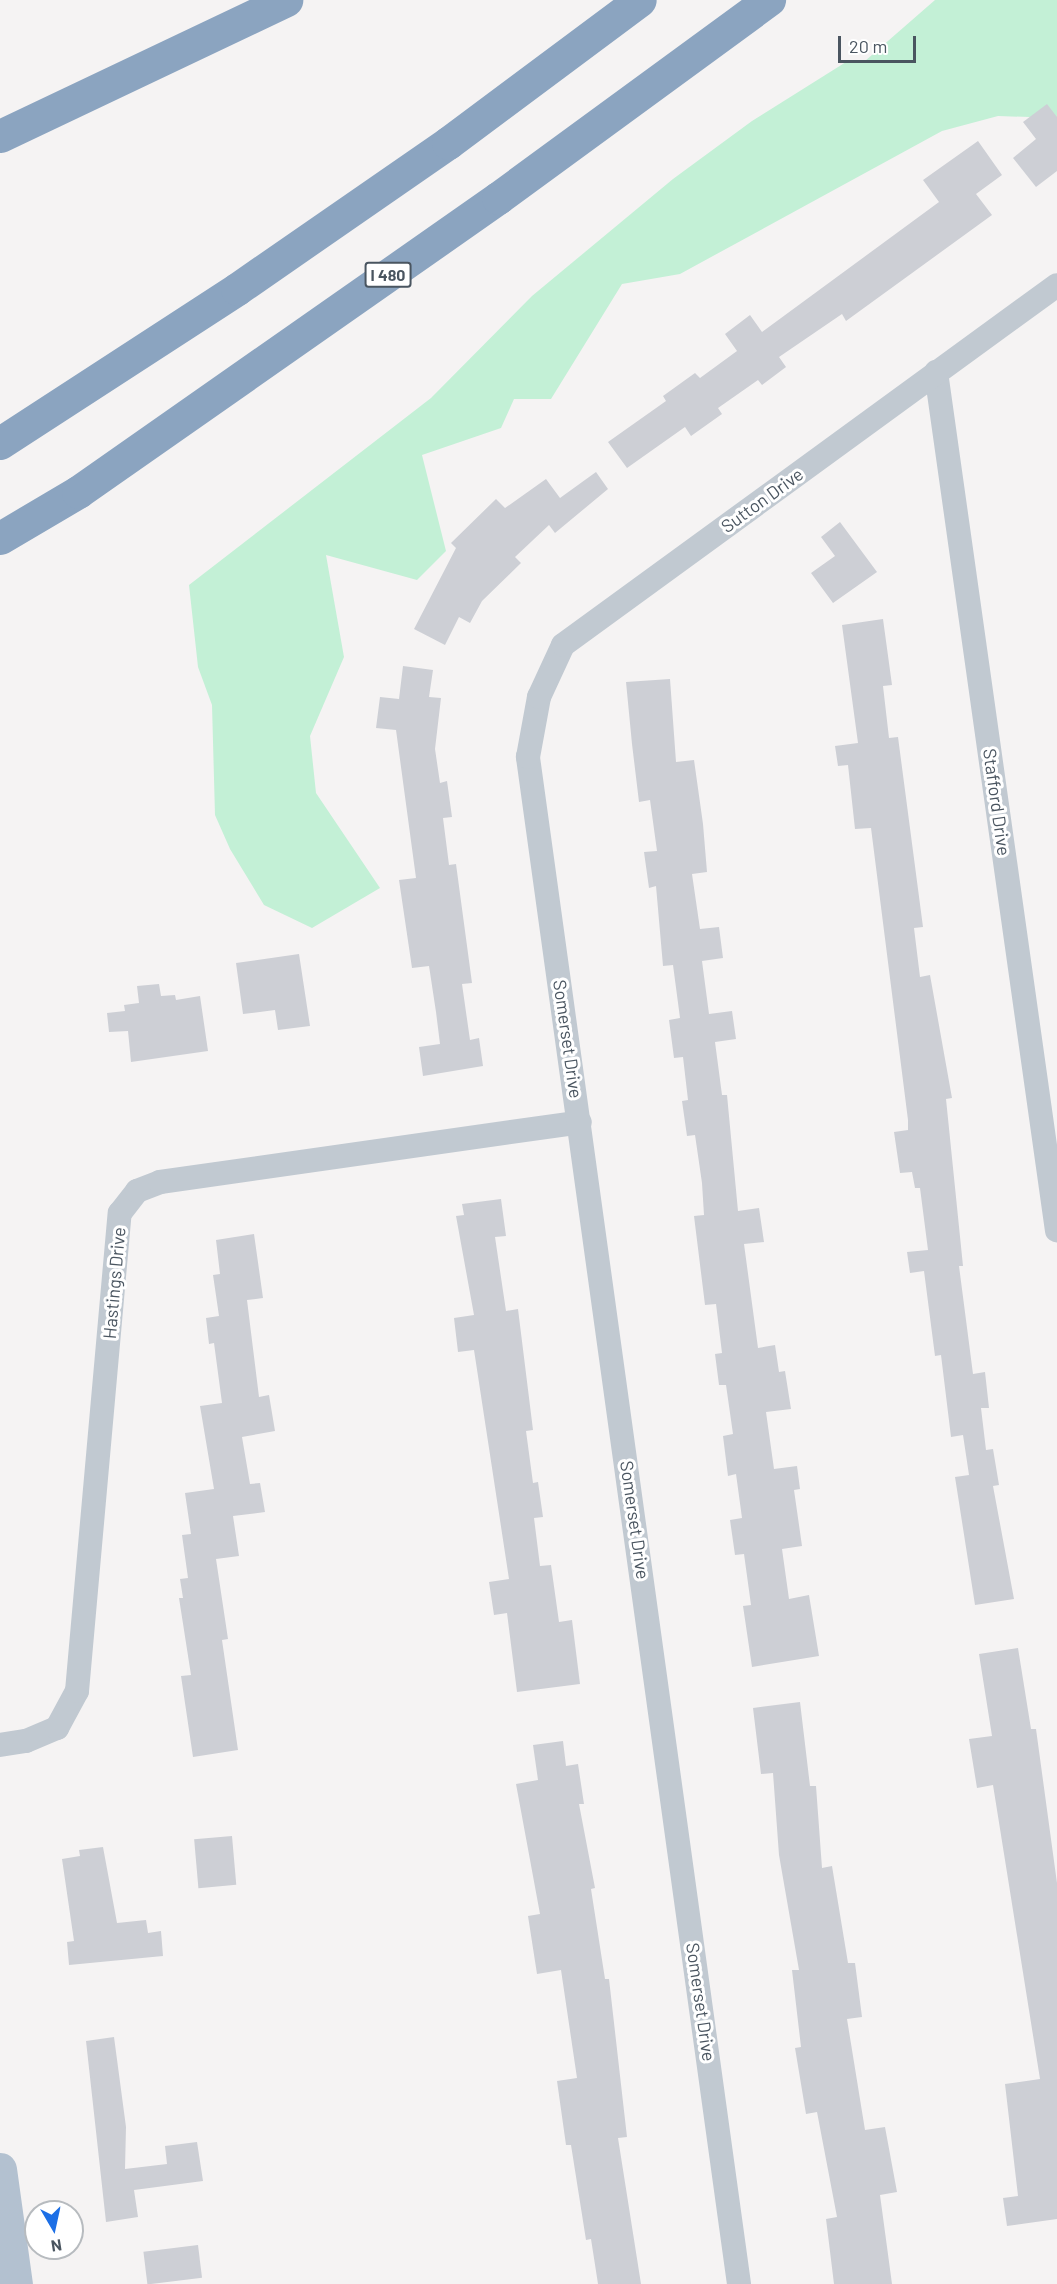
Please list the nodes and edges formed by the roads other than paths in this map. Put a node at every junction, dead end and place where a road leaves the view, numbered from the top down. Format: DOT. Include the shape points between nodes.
graph roads {
  1 [pos="286,0"];
  2 [pos="640,0"];
  3 [pos="769,0"];
  4 [pos="0,136"];
  5 [pos="1057,285"];
  6 [pos="936,372"];
  7 [pos="0,443"];
  8 [pos="0,538"];
  9 [pos="528,757"];
  10 [pos="580,1122"];
  11 [pos="1057,1231"];
  12 [pos="0,1745"];
  13 [pos="0,2169"];
  14 [pos="16,2284"];
  15 [pos="739,2284"];
  1 -- 4 [label="highway"];
  2 -- 7 [label="highway" via="448,143 256,276"];
  3 -- 8 [label="highway, I 480" via="498,198 147,444 78,492"];
  5 -- 6 [label="street, Sutton Drive"];
  6 -- 9 [label="street, Sutton Drive" via="563,645 539,697"];
  6 -- 11 [label="street, Stafford Drive"];
  9 -- 10 [label="street, Somerset Drive"];
  10 -- 12 [label="street, Hastings Drive" via="160,1182 136,1191 120,1213 77,1691 57,1728 26,1741"];
  10 -- 15 [label="street, Somerset Drive"];
  13 -- 14 [label="main road"];
}
